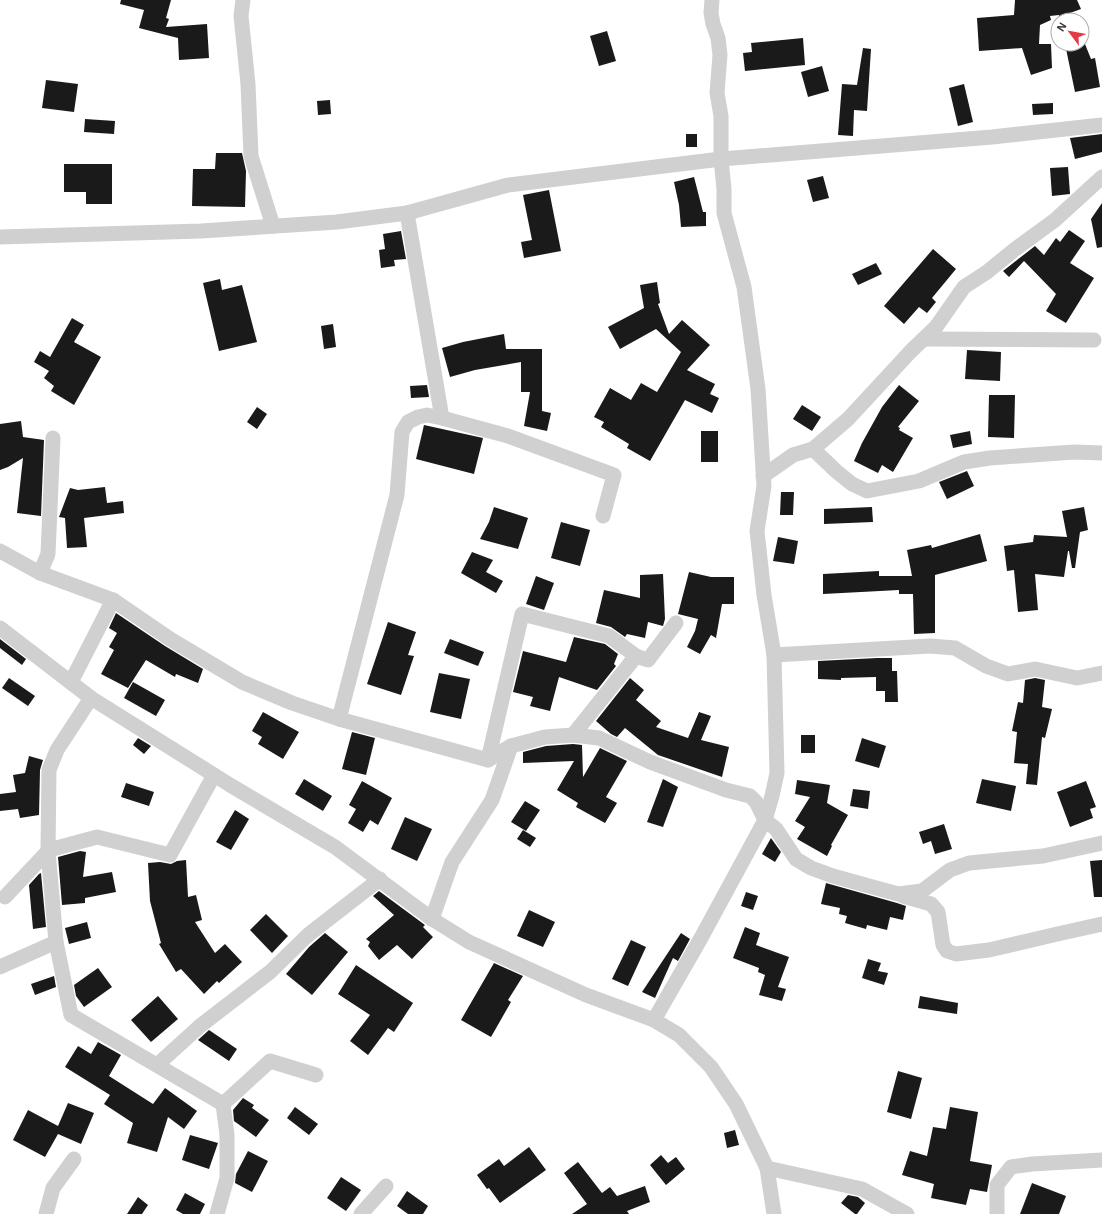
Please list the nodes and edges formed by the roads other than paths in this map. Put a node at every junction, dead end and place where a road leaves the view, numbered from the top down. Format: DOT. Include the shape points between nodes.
graph roads {
  1 [pos="243,0"];
  2 [pos="712,0"];
  3 [pos="1102,125"];
  4 [pos="720,159"];
  5 [pos="1102,177"];
  6 [pos="407,213"];
  7 [pos="273,226"];
  8 [pos="0,237"];
  9 [pos="924,339"];
  10 [pos="1094,340"];
  11 [pos="442,418"];
  12 [pos="53,438"];
  13 [pos="813,449"];
  14 [pos="1102,453"];
  15 [pos="763,476"];
  16 [pos="604,516"];
  17 [pos="0,551"];
  18 [pos="40,573"];
  19 [pos="113,600"];
  20 [pos="676,623"];
  21 [pos="0,628"];
  22 [pos="774,655"];
  23 [pos="636,656"];
  24 [pos="1102,673"];
  25 [pos="70,682"];
  26 [pos="91,698"];
  27 [pos="339,719"];
  28 [pos="573,735"];
  29 [pos="511,746"];
  30 [pos="488,760"];
  31 [pos="214,775"];
  32 [pos="765,820"];
  33 [pos="1102,843"];
  34 [pos="49,851"];
  35 [pos="380,879"];
  36 [pos="898,894"];
  37 [pos="5,898"];
  38 [pos="432,919"];
  39 [pos="1102,924"];
  40 [pos="56,942"];
  41 [pos="0,967"];
  42 [pos="654,1020"];
  43 [pos="157,1065"];
  44 [pos="316,1075"];
  45 [pos="223,1104"];
  46 [pos="74,1159"];
  47 [pos="1102,1160"];
  48 [pos="767,1168"];
  49 [pos="386,1186"];
  50 [pos="46,1214"];
  51 [pos="217,1214"];
  52 [pos="361,1214"];
  53 [pos="774,1214"];
  54 [pos="907,1214"];
  55 [pos="997,1214"];
  1 -- 7 [label="street" via="241,16 248,84 251,156"];
  2 -- 4 [label="street" via="711,13 720,55 717,93 721,116"];
  3 -- 4 [label="street" via="992,137"];
  4 -- 6 [label="street" via="508,185"];
  4 -- 15 [label="street" via="724,213 744,288 758,389"];
  5 -- 9 [label="street" via="1055,220 988,272 964,287 936,328"];
  6 -- 7 [label="street" via="337,222"];
  6 -- 11 [label="street"];
  7 -- 8 [label="street" via="201,231"];
  9 -- 10 [label="street"];
  9 -- 13 [label="street" via="848,419"];
  11 -- 16 [label="street" via="508,436 614,475"];
  11 -- 27 [label="street" via="427,415 418,417 408,422 402,432 397,495"];
  12 -- 18 [label="street" via="48,554"];
  13 -- 14 [label="street" via="852,484 867,491 919,481 964,462 1074,452"];
  13 -- 15 [label="street" via="793,456"];
  15 -- 22 [label="street" via="764,486 757,531"];
  17 -- 18 [label="street"];
  18 -- 19 [label="street"];
  19 -- 25 [label="street"];
  19 -- 27 [label="street" via="170,639 242,682"];
  20 -- 23 [label="street" via="648,660"];
  21 -- 25 [label="street"];
  22 -- 24 [label="street" via="930,646 955,648 986,666 1008,674 1035,669 1077,678"];
  22 -- 32 [label="street" via="777,774"];
  23 -- 28 [label="street"];
  23 -- 30 [label="street" via="609,636 522,614"];
  25 -- 26 [label="street"];
  26 -- 31 [label="street"];
  26 -- 34 [label="street" via="57,750 49,770"];
  27 -- 30 [label="street"];
  28 -- 29 [label="street" via="545,737"];
  28 -- 32 [label="street" via="599,738 650,762 726,790 750,796"];
  29 -- 30 [label="street"];
  29 -- 38 [label="street" via="492,800 452,862"];
  31 -- 34 [label="street" via="170,855 97,837"];
  31 -- 35 [label="street" via="335,847"];
  32 -- 36 [label="street" via="776,829 796,859 811,868"];
  32 -- 42 [label="street"];
  33 -- 36 [label="street" via="1043,856 969,863 950,870 922,891"];
  34 -- 37 [label="street"];
  34 -- 40 [label="street"];
  35 -- 38 [label="street"];
  35 -- 43 [label="street" via="308,935 270,972 200,1026"];
  36 -- 39 [label="street" via="931,904 938,912 943,945 947,951 956,954 989,950"];
  38 -- 42 [label="street" via="469,942 579,992"];
  40 -- 41 [label="street"];
  40 -- 43 [label="street" via="71,1015"];
  42 -- 48 [label="street" via="679,1035 711,1067 736,1104"];
  43 -- 45 [label="street"];
  44 -- 45 [label="street" via="270,1060"];
  45 -- 51 [label="street" via="227,1135 227,1178"];
  46 -- 50 [label="street" via="53,1188"];
  47 -- 55 [label="street" via="1011,1167 997,1185"];
  48 -- 53 [label="street"];
  48 -- 54 [label="street" via="862,1189"];
  49 -- 52 [label="street"];
}
